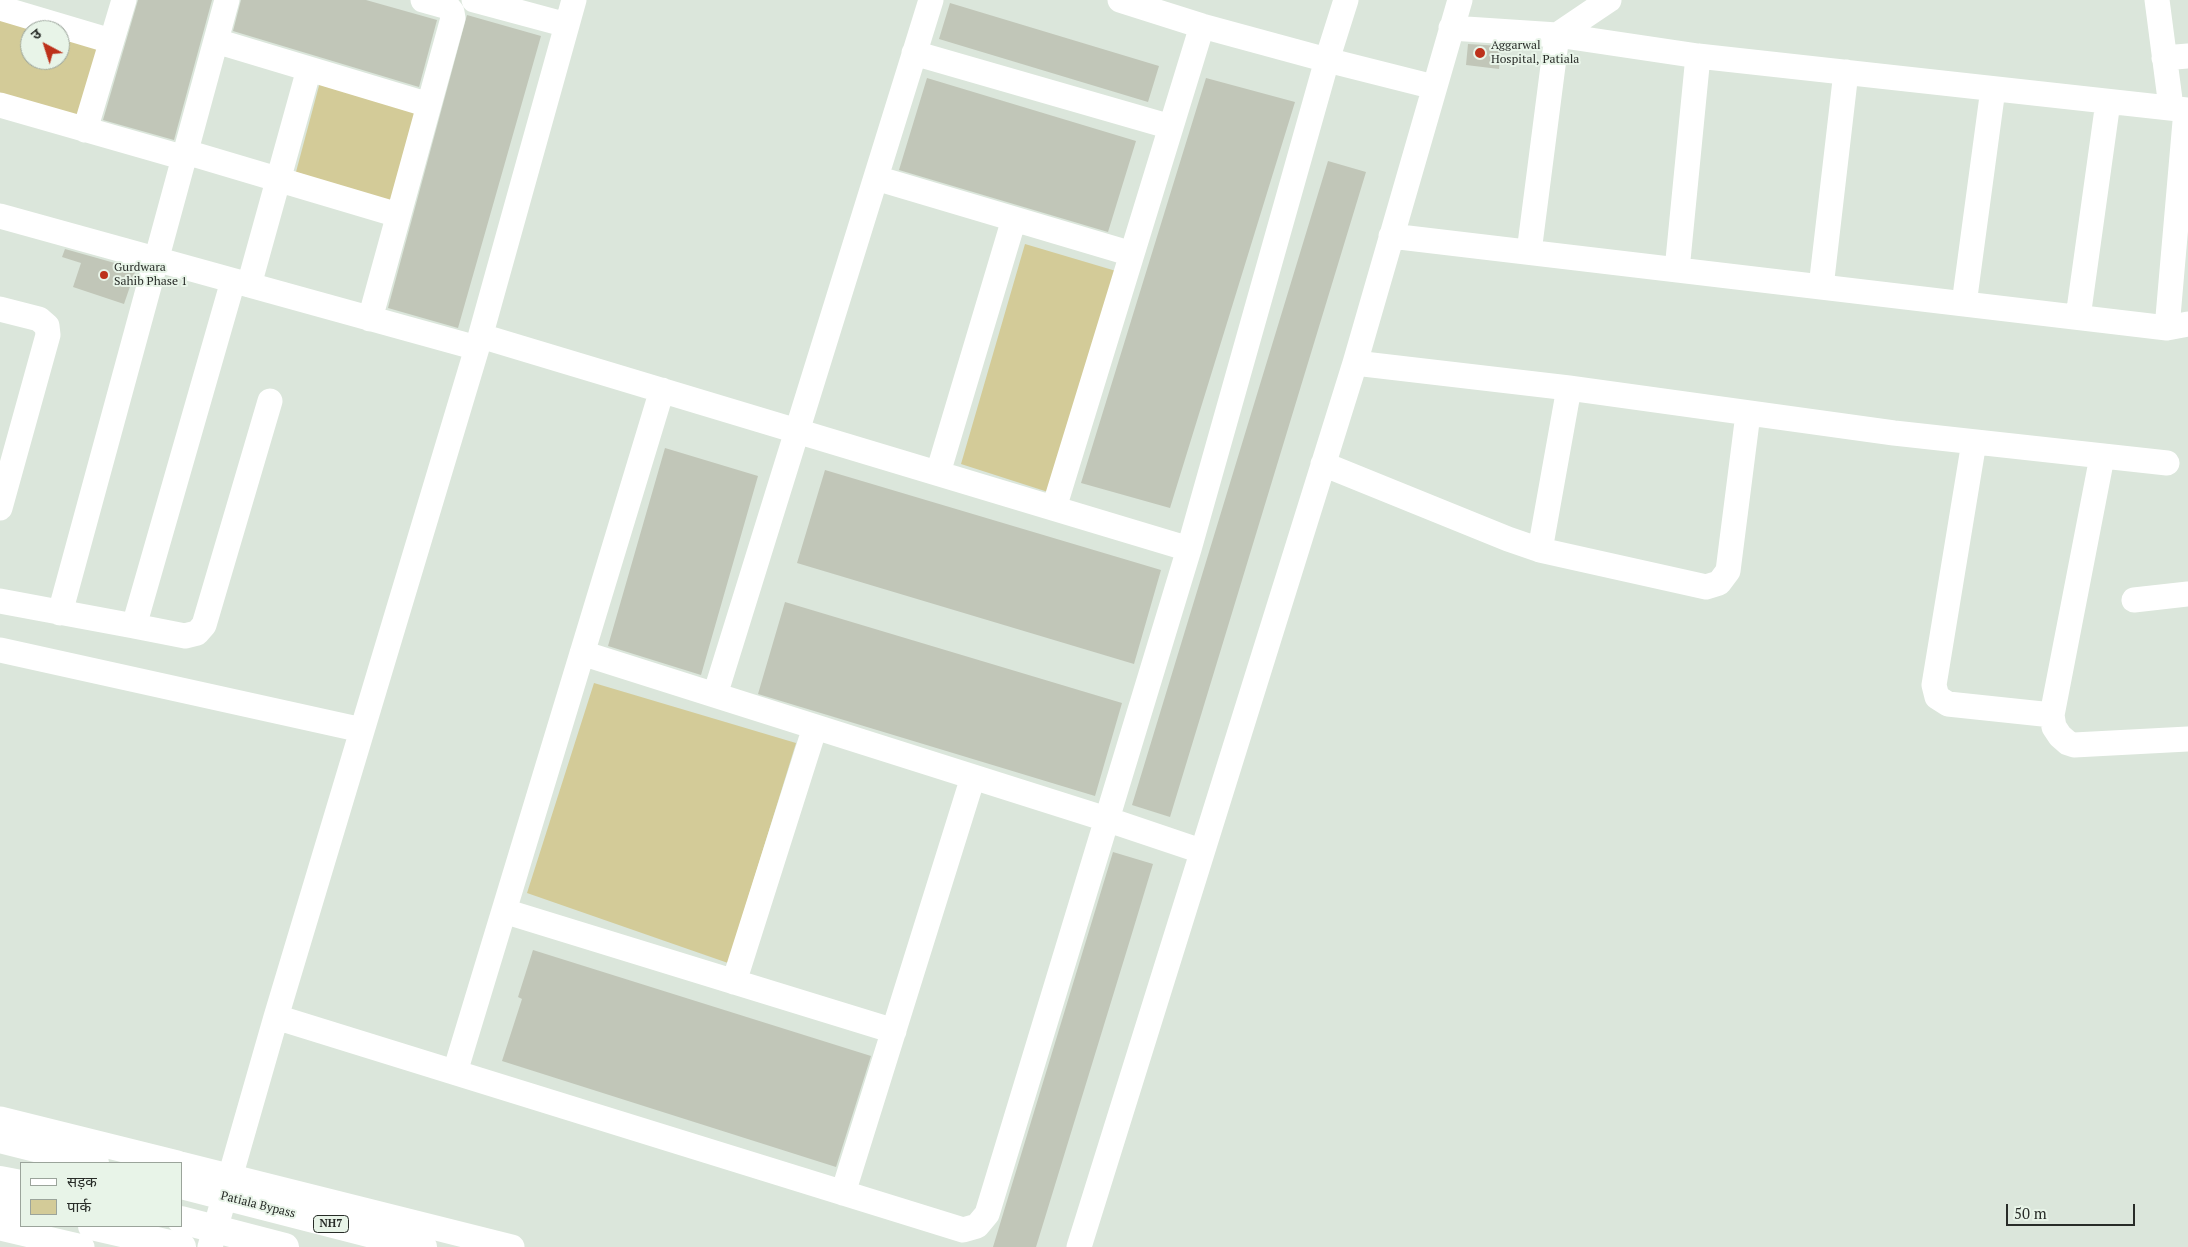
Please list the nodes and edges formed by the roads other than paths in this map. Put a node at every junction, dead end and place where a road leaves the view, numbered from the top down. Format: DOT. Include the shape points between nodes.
graph roads {
  1 [pos="124,0"];
  2 [pos="227,0"];
  3 [pos="423,0"];
  4 [pos="474,0"];
  5 [pos="574,0"];
  6 [pos="931,0"];
  7 [pos="1120,0"];
  8 [pos="1346,0"];
  9 [pos="1460,0"];
  10 [pos="1609,0"];
  11 [pos="2157,0"];
  12 [pos="0,8"];
  13 [pos="567,25"];
  14 [pos="1202,26"];
  15 [pos="1451,28"];
  16 [pos="1557,35"];
  17 [pos="111,41"];
  18 [pos="216,41"];
  19 [pos="914,52"];
  20 [pos="1698,56"];
  21 [pos="2188,56"];
  22 [pos="2164,58"];
  23 [pos="1327,60"];
  24 [pos="309,69"];
  25 [pos="1846,72"];
  26 [pos="1434,87"];
  27 [pos="1993,89"];
  28 [pos="2108,102"];
  29 [pos="429,104"];
  30 [pos="0,105"];
  31 [pos="2182,109"];
  32 [pos="1171,127"];
  33 [pos="86,130"];
  34 [pos="186,155"];
  35 [pos="876,178"];
  36 [pos="278,179"];
  37 [pos="0,216"];
  38 [pos="398,216"];
  39 [pos="1014,219"];
  40 [pos="1391,236"];
  41 [pos="1529,252"];
  42 [pos="1132,254"];
  43 [pos="157,260"];
  44 [pos="1677,270"];
  45 [pos="241,283"];
  46 [pos="1821,287"];
  47 [pos="1964,304"];
  48 [pos="0,309"];
  49 [pos="2078,317"];
  50 [pos="370,319"];
  51 [pos="2183,326"];
  52 [pos="479,342"];
  53 [pos="1355,362"];
  54 [pos="1569,388"];
  55 [pos="662,390"];
  56 [pos="270,400"];
  57 [pos="1748,414"];
  58 [pos="798,432"];
  59 [pos="1974,442"];
  60 [pos="2102,457"];
  61 [pos="2167,463"];
  62 [pos="1323,464"];
  63 [pos="938,473"];
  64 [pos="0,508"];
  65 [pos="1054,508"];
  66 [pos="1189,549"];
  67 [pos="1540,550"];
  68 [pos="2188,594"];
  69 [pos="2134,600"];
  70 [pos="0,601"];
  71 [pos="60,613"];
  72 [pos="134,626"];
  73 [pos="0,650"];
  74 [pos="582,653"];
  75 [pos="715,696"];
  76 [pos="2052,715"];
  77 [pos="815,727"];
  78 [pos="362,730"];
  79 [pos="2188,739"];
  80 [pos="973,777"];
  81 [pos="1106,818"];
  82 [pos="1201,850"];
  83 [pos="504,911"];
  84 [pos="734,982"];
  85 [pos="276,1017"];
  86 [pos="894,1031"];
  87 [pos="454,1072"];
  88 [pos="0,1118"];
  89 [pos="0,1139"];
  90 [pos="91,1162"];
  91 [pos="173,1162"];
  92 [pos="182,1165"];
  93 [pos="0,1180"];
  94 [pos="20,1184"];
  95 [pos="182,1185"];
  96 [pos="226,1190"];
  97 [pos="843,1193"];
  98 [pos="0,1205"];
  99 [pos="20,1210"];
  100 [pos="96,1227"];
  101 [pos="0,1228"];
  102 [pos="205,1231"];
  103 [pos="82,1247"];
  104 [pos="182,1247"];
  105 [pos="285,1247"];
  106 [pos="423,1247"];
  107 [pos="512,1247"];
  108 [pos="1079,1247"];
  1 -- 17 [label="street"];
  2 -- 18 [label="street"];
  3 -- 29 [label="street" via="448,8 453,18"];
  4 -- 13 [label="street"];
  5 -- 13 [label="street"];
  6 -- 19 [label="street"];
  7 -- 14 [label="street"];
  8 -- 23 [label="street"];
  9 -- 15 [label="street"];
  10 -- 16 [label="street"];
  11 -- 22 [label="street"];
  12 -- 17 [label="street"];
  13 -- 52 [label="street"];
  14 -- 23 [label="street"];
  14 -- 32 [label="street"];
  15 -- 16 [label="street"];
  15 -- 26 [label="street"];
  16 -- 20 [label="street"];
  16 -- 41 [label="street"];
  17 -- 33 [label="street"];
  18 -- 24 [label="street"];
  18 -- 34 [label="street"];
  19 -- 32 [label="street"];
  19 -- 35 [label="street"];
  20 -- 25 [label="street"];
  20 -- 44 [label="street"];
  21 -- 22 [label="street"];
  22 -- 31 [label="street"];
  23 -- 26 [label="street"];
  23 -- 66 [label="street"];
  24 -- 29 [label="street"];
  24 -- 36 [label="street"];
  25 -- 27 [label="street"];
  25 -- 46 [label="street"];
  26 -- 40 [label="street"];
  27 -- 28 [label="street"];
  27 -- 47 [label="street"];
  28 -- 31 [label="street"];
  28 -- 49 [label="street"];
  29 -- 38 [label="street"];
  30 -- 33 [label="street"];
  31 -- 51 [label="street"];
  32 -- 42 [label="street"];
  33 -- 34 [label="street"];
  34 -- 36 [label="street"];
  34 -- 43 [label="street"];
  35 -- 39 [label="street"];
  35 -- 58 [label="street"];
  36 -- 38 [label="street"];
  36 -- 45 [label="street"];
  37 -- 43 [label="street"];
  38 -- 50 [label="street"];
  39 -- 42 [label="street"];
  39 -- 63 [label="street"];
  40 -- 41 [label="street"];
  40 -- 53 [label="street"];
  41 -- 44 [label="street"];
  42 -- 65 [label="street"];
  43 -- 45 [label="street"];
  43 -- 71 [label="street"];
  44 -- 46 [label="street"];
  45 -- 50 [label="street"];
  45 -- 72 [label="street"];
  46 -- 47 [label="street"];
  47 -- 49 [label="street"];
  48 -- 64 [label="street" via="39,319 47,326 48,335"];
  49 -- 51 [label="street"];
  50 -- 52 [label="street"];
  52 -- 55 [label="street"];
  52 -- 78 [label="street"];
  53 -- 54 [label="street"];
  53 -- 62 [label="street"];
  54 -- 57 [label="street"];
  54 -- 67 [label="street"];
  55 -- 58 [label="street"];
  55 -- 74 [label="street"];
  56 -- 72 [label="street" via="204,625 197,633 185,636"];
  57 -- 59 [label="street"];
  57 -- 67 [label="street" via="1728,571 1719,583 1706,587"];
  58 -- 63 [label="street"];
  58 -- 75 [label="street"];
  59 -- 60 [label="street"];
  59 -- 76 [label="street" via="1935,675 1937,697 1948,704"];
  60 -- 61 [label="street"];
  60 -- 76 [label="street"];
  62 -- 67 [label="street"];
  62 -- 82 [label="street"];
  63 -- 65 [label="street"];
  65 -- 66 [label="street"];
  66 -- 81 [label="street"];
  68 -- 69 [label="street"];
  70 -- 71 [label="street"];
  71 -- 72 [label="street"];
  73 -- 78 [label="street"];
  74 -- 75 [label="street"];
  74 -- 83 [label="street"];
  75 -- 77 [label="street"];
  76 -- 79 [label="street" via="2060,736 2074,745"];
  77 -- 80 [label="street"];
  77 -- 84 [label="street"];
  78 -- 85 [label="street"];
  80 -- 81 [label="street"];
  80 -- 86 [label="street"];
  81 -- 82 [label="street"];
  81 -- 97 [label="street" via="987,1214 977,1226 963,1230"];
  82 -- 108 [label="street"];
  83 -- 84 [label="street"];
  83 -- 87 [label="street"];
  84 -- 86 [label="street"];
  85 -- 87 [label="street"];
  85 -- 96 [label="street"];
  86 -- 97 [label="street"];
  87 -- 97 [label="street"];
  88 -- 91 [label="street"];
  89 -- 90 [label="main road"];
  92 -- 96 [label="street"];
  93 -- 94 [label="main road"];
  95 -- 96 [label="main road, Patiala Bypass / NH7"];
  96 -- 102 [label="street"];
  96 -- 106 [label="main road, Patiala Bypass / NH7"];
  96 -- 107 [label="street"];
  98 -- 99 [label="main road"];
  100 -- 104 [label="main road"];
  101 -- 103 [label="street"];
  102 -- 105 [label="main road"];
}
